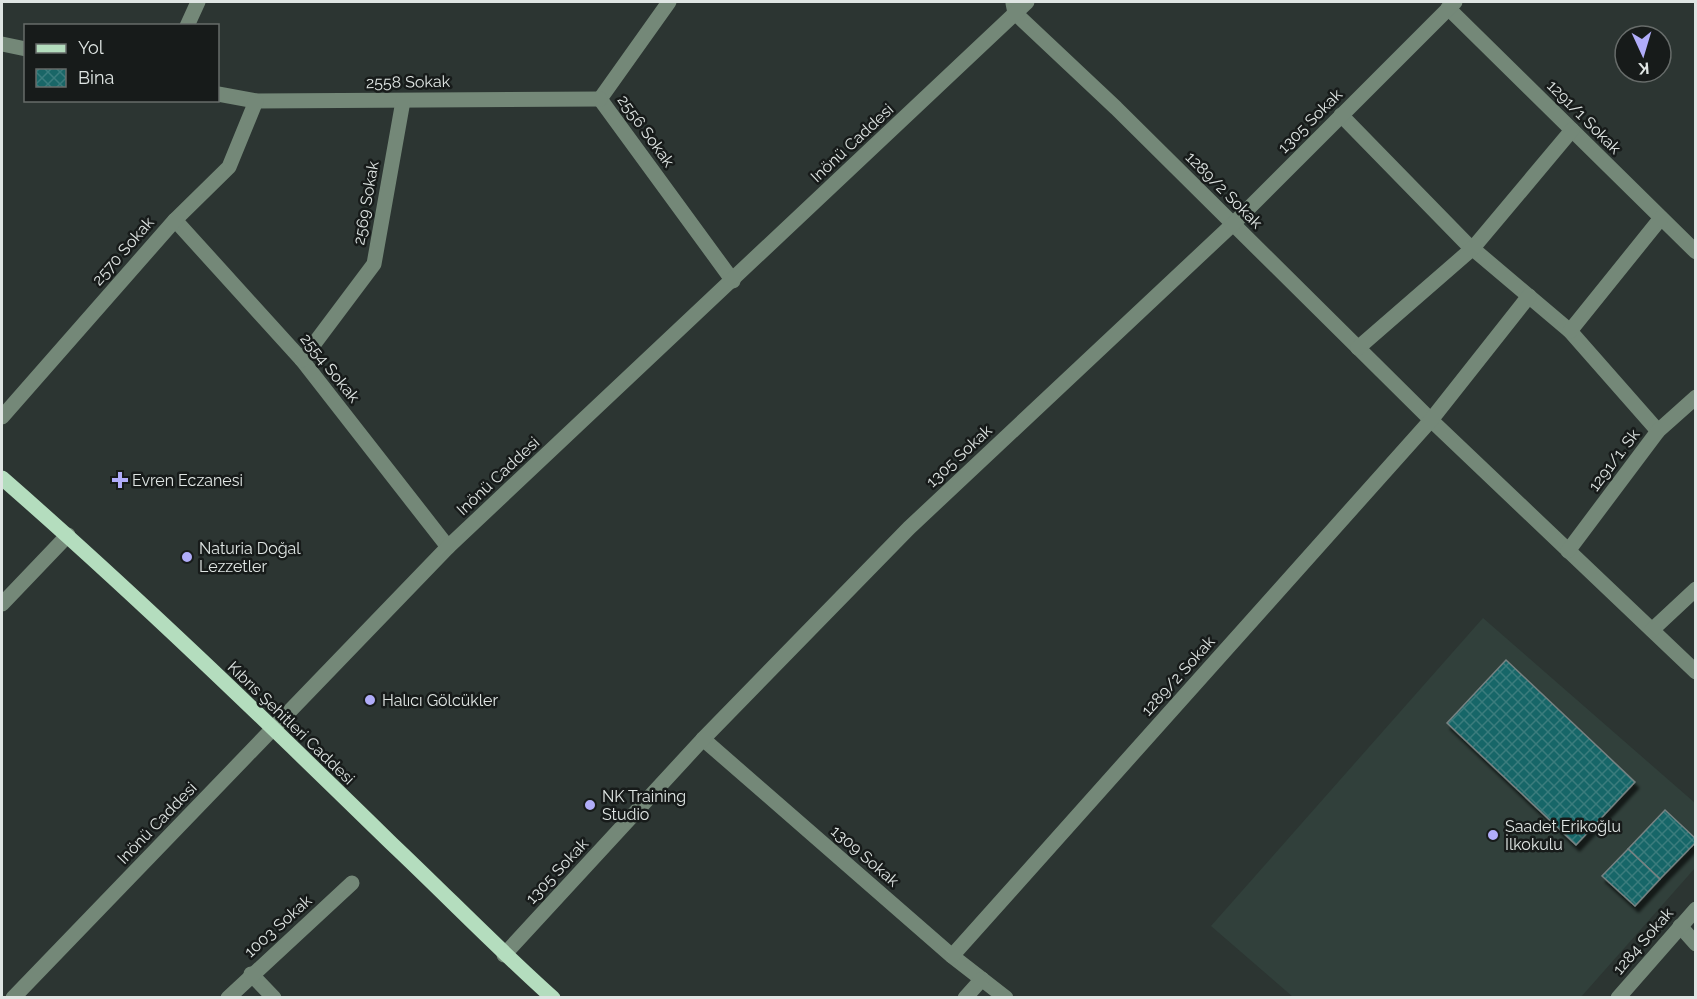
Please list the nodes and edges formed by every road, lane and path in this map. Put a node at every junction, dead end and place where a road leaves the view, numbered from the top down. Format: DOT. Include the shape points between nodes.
graph roads {
  1 [pos="198,2"];
  2 [pos="669,2"];
  3 [pos="1027,2"];
  4 [pos="1452,5"];
  5 [pos="1014,7"];
  6 [pos="188,24"];
  7 [pos="2,44"];
  8 [pos="24,49"];
  9 [pos="219,94"];
  10 [pos="600,99"];
  11 [pos="256,100"];
  12 [pos="403,101"];
  13 [pos="1341,115"];
  14 [pos="1572,130"];
  15 [pos="1661,218"];
  16 [pos="175,220"];
  17 [pos="1233,224"];
  18 [pos="1473,248"];
  19 [pos="1695,252"];
  20 [pos="733,281"];
  21 [pos="1529,296"];
  22 [pos="1570,331"];
  23 [pos="1358,348"];
  24 [pos="302,360"];
  25 [pos="1695,397"];
  26 [pos="2,417"];
  27 [pos="1431,420"];
  28 [pos="1658,431"];
  29 [pos="2,478"];
  30 [pos="68,535"];
  31 [pos="448,547"];
  32 [pos="1568,551"];
  33 [pos="1695,589"];
  34 [pos="2,604"];
  35 [pos="1652,630"];
  36 [pos="1695,672"];
  37 [pos="272,729"];
  38 [pos="703,739"];
  39 [pos="352,883"];
  40 [pos="1695,909"];
  41 [pos="1680,926"];
  42 [pos="1695,944"];
  43 [pos="504,955"];
  44 [pos="952,956"];
  45 [pos="251,974"];
  46 [pos="982,979"];
  47 [pos="13,998"];
  48 [pos="228,998"];
  49 [pos="274,998"];
  50 [pos="553,998"];
  51 [pos="965,998"];
  52 [pos="1005,998"];
  53 [pos="1618,998"];
  1 -- 6 [label="street"];
  2 -- 10 [label="street, 2556 Sokak"];
  3 -- 5 [label="street, Inönü Caddesi"];
  4 -- 13 [label="street, 1305 Sokak"];
  4 -- 14 [label="street, 1291/1 Sokak"];
  5 -- 17 [label="street, 1289/2 Sokak"];
  5 -- 20 [label="street, Inönü Caddesi"];
  7 -- 8 [label="street"];
  9 -- 11 [label="street, 2558 Sokak"];
  10 -- 12 [label="street, 2558 Sokak"];
  10 -- 20 [label="street, 2556 Sokak"];
  11 -- 12 [label="street, 2558 Sokak"];
  11 -- 16 [label="street, 2570 Sokak" via="230,167"];
  12 -- 24 [label="street, 2569 Sokak" via="374,264"];
  13 -- 17 [label="street, 1305 Sokak"];
  13 -- 18 [label="street"];
  14 -- 15 [label="street, 1291/1 Sokak"];
  14 -- 18 [label="street"];
  15 -- 19 [label="street, 1291/1 Sokak"];
  15 -- 22 [label="street"];
  16 -- 24 [label="street, 2554 Sokak"];
  16 -- 26 [label="street, 2570 Sokak"];
  17 -- 23 [label="street, 1289/2 Sokak"];
  17 -- 38 [label="street, 1305 Sokak" via="909,528"];
  18 -- 21 [label="street"];
  18 -- 23 [label="street"];
  20 -- 31 [label="street, Inönü Caddesi"];
  21 -- 22 [label="street"];
  21 -- 27 [label="street"];
  22 -- 28 [label="street"];
  23 -- 27 [label="street, 1289/2 Sokak"];
  24 -- 31 [label="street, 2554 Sokak"];
  25 -- 28 [label="street, 1291/1. Sk"];
  27 -- 32 [label="street, 1289/2 Sokak"];
  27 -- 44 [label="street, 1289/2 Sokak"];
  28 -- 32 [label="street, 1291/1. Sk"];
  29 -- 30 [label="main road, Kıbrıs Şehitleri Caddesi"];
  30 -- 34 [label="street"];
  30 -- 37 [label="main road, Kıbrıs Şehitleri Caddesi"];
  31 -- 37 [label="street, Inönü Caddesi"];
  32 -- 35 [label="street, 1289/2 Sokak"];
  33 -- 35 [label="street"];
  35 -- 36 [label="street, 1289/2 Sokak"];
  37 -- 43 [label="main road, Kıbrıs Şehitleri Caddesi"];
  37 -- 47 [label="street, Inönü Caddesi"];
  38 -- 43 [label="street, 1305 Sokak"];
  38 -- 44 [label="street, 1309 Sokak"];
  39 -- 45 [label="street, 1003 Sokak"];
  40 -- 41 [label="street, 1284 Sokak"];
  41 -- 42 [label="street"];
  41 -- 53 [label="street, 1284 Sokak"];
  43 -- 50 [label="main road, Kıbrıs Şehitleri Caddesi"];
  44 -- 46 [label="street, 1309 Sokak"];
  45 -- 48 [label="street, 1003 Sokak"];
  45 -- 49 [label="street"];
  46 -- 51 [label="street"];
  46 -- 52 [label="street, 1309 Sokak"];
}
